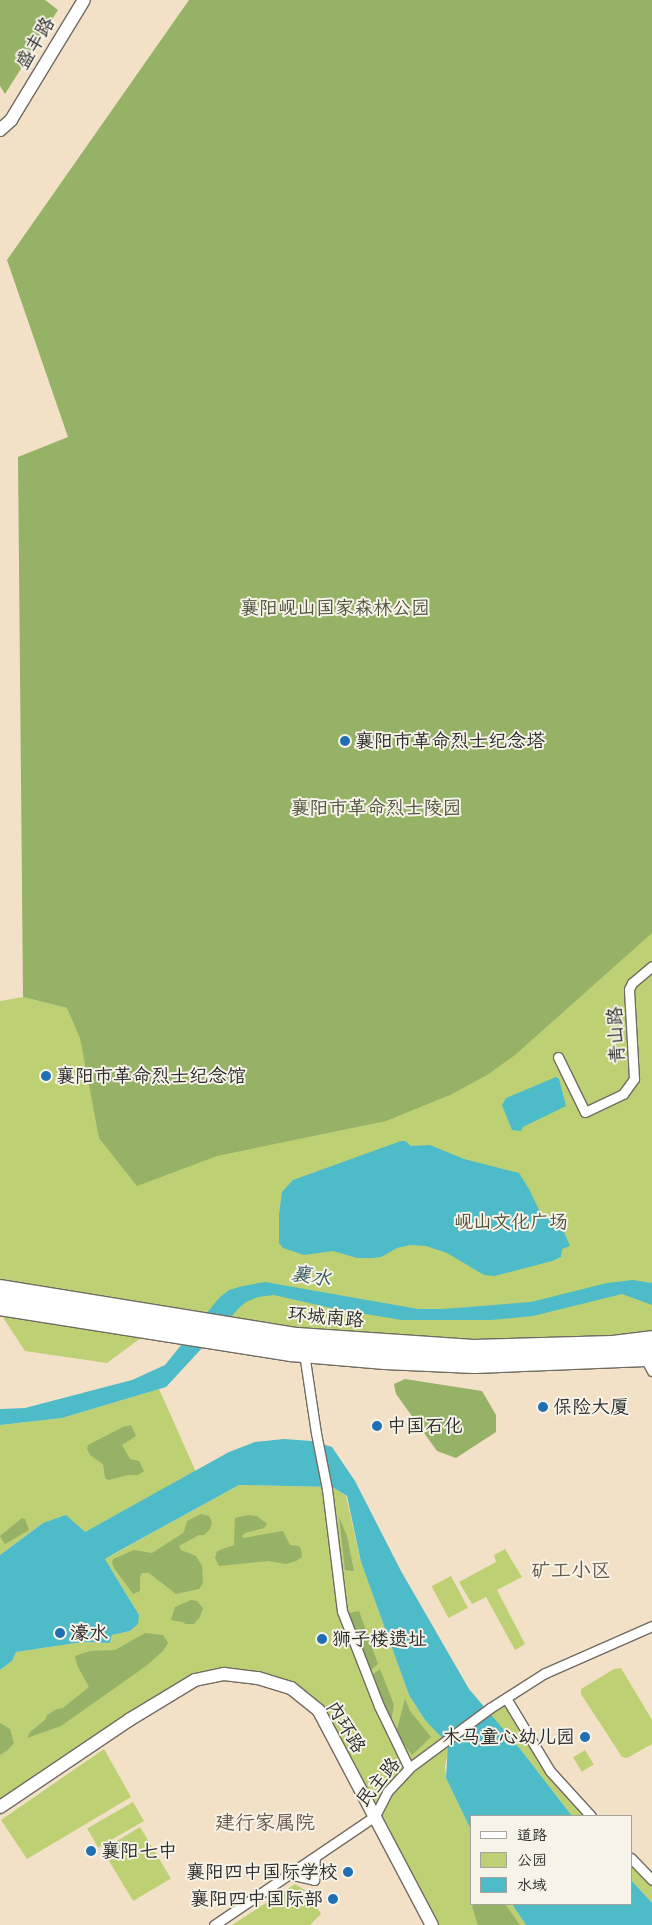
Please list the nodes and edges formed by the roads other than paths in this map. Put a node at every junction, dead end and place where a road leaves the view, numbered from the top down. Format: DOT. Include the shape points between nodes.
graph roads {
  1 [pos="84,0"];
  2 [pos="0,130"];
  3 [pos="652,966"];
  4 [pos="558,1057"];
  5 [pos="0,1289"];
  6 [pos="0,1306"];
  7 [pos="166,1323"];
  8 [pos="644,1341"];
  9 [pos="304,1353"];
  10 [pos="650,1362"];
  11 [pos="652,1626"];
  12 [pos="506,1698"];
  13 [pos="409,1768"];
  14 [pos="0,1807"];
  15 [pos="591,1815"];
  16 [pos="374,1816"];
  17 [pos="315,1856"];
  18 [pos="632,1859"];
  19 [pos="289,1874"];
  20 [pos="652,1880"];
  21 [pos="214,1925"];
  22 [pos="432,1925"];
  1 -- 2 [label="street, 盛丰路" via="11,120"];
  3 -- 4 [label="street, 青山路" via="629,989 634,1079 623,1094 585,1112"];
  5 -- 7 [label="highway, 环城南路"];
  6 -- 7 [label="highway, 环城南路"];
  7 -- 8 [label="highway, 环城南路" via="238,1328 297,1337 474,1349"];
  7 -- 9 [label="highway, 环城南路" via="222,1342"];
  8 -- 10 [label="street"];
  9 -- 10 [label="highway, 环城南路" via="474,1364"];
  9 -- 13 [label="street" via="327,1489 342,1611 379,1706"];
  11 -- 12 [label="street" via="545,1673"];
  12 -- 13 [label="street, 民主路"];
  12 -- 15 [label="street" via="550,1771"];
  13 -- 16 [label="street, 民主路" via="387,1792"];
  14 -- 16 [label="street, 内环路" via="129,1720 195,1680 224,1674 258,1678 291,1688 319,1711"];
  16 -- 17 [label="street, 民主路"];
  16 -- 22 [label="street, 内环路"];
  17 -- 19 [label="street, 民主路"];
  17 -- 19 [label="street" via="314,1880"];
  18 -- 20 [label="street"];
  19 -- 21 [label="street, 民主路"];
}
